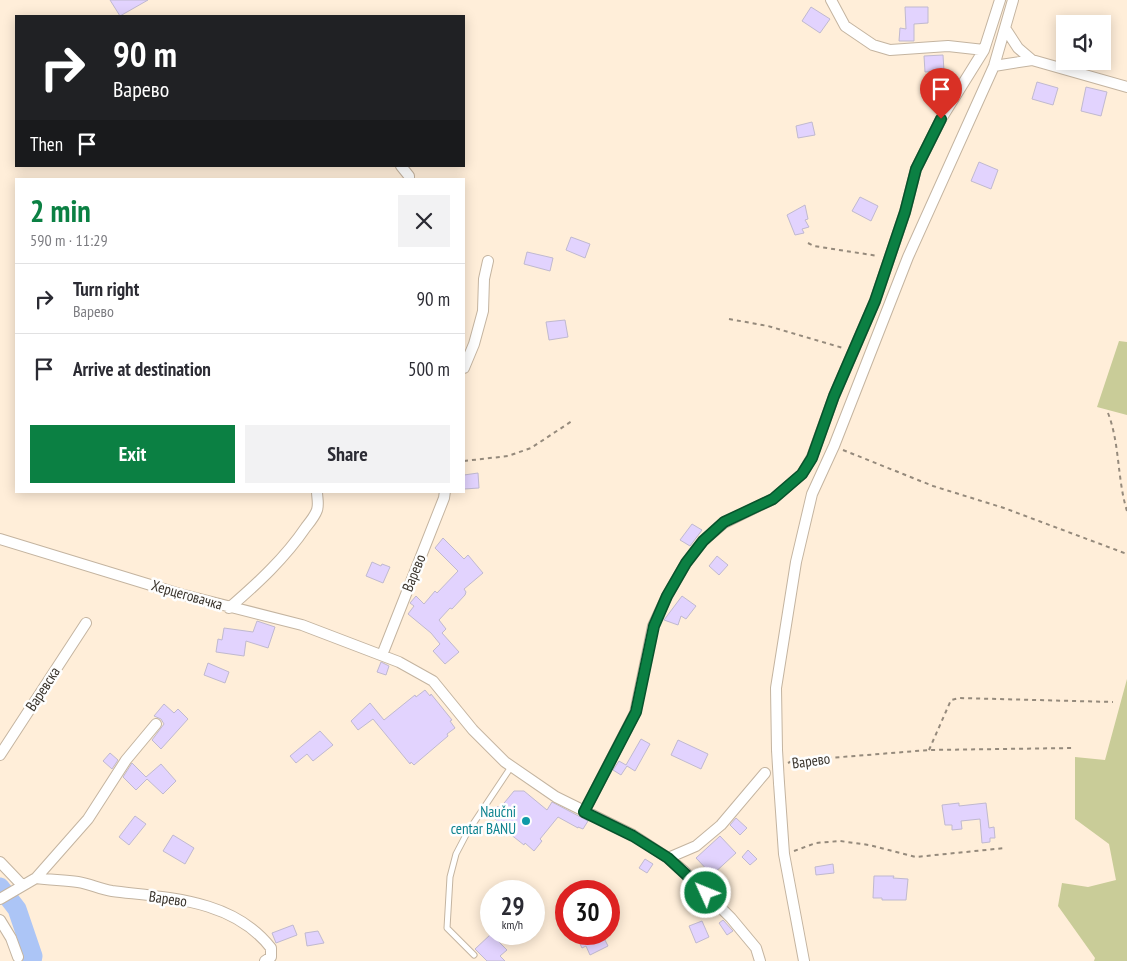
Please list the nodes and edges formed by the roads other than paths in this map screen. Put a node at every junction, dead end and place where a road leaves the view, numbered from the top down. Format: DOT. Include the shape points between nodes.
graph roads {
  1 [pos="831,0"];
  2 [pos="1000,0"];
  3 [pos="1012,0"];
  4 [pos="1005,28"];
  5 [pos="984,50"];
  6 [pos="1032,60"];
  7 [pos="994,66"];
  8 [pos="1127,87"];
  9 [pos="403,167"];
  10 [pos="409,178"];
  11 [pos="488,261"];
  12 [pos="465,366"];
  13 [pos="812,458"];
  14 [pos="825,466"];
  15 [pos="316,493"];
  16 [pos="445,493"];
  17 [pos="0,539"];
  18 [pos="229,608"];
  19 [pos="86,623"];
  20 [pos="382,655"];
  21 [pos="156,724"];
  22 [pos="0,755"];
  23 [pos="511,767"];
  24 [pos="765,773"];
  25 [pos="584,812"];
  26 [pos="668,858"];
  27 [pos="0,862"];
  28 [pos="36,878"];
  29 [pos="19,887"];
  30 [pos="0,899"];
  31 [pos="0,920"];
  32 [pos="474,955"];
  33 [pos="18,957"];
  34 [pos="265,961"];
  35 [pos="760,961"];
  36 [pos="804,961"];
  1 -- 5 [label="street" via="845,26 873,45 890,50 948,46"];
  2 -- 5 [label="street"];
  3 -- 4 [label="street"];
  4 -- 6 [label="street" via="1018,48"];
  4 -- 7 [label="street"];
  5 -- 13 [label="street" via="941,119 916,169 875,301 834,396"];
  6 -- 7 [label="street"];
  6 -- 8 [label="street"];
  7 -- 14 [label="street" via="908,257"];
  9 -- 10 [label="street"];
  11 -- 12 [label="street" via="483,311"];
  13 -- 14 [label="street"];
  13 -- 25 [label="street" via="802,474 773,499 724,522 686,563 654,626 636,712"];
  14 -- 36 [label="street, bridge" via="812,494 796,562 776,688 784,854"];
  15 -- 18 [label="street, Херцеговачка" via="317,511 297,541 259,582"];
  16 -- 20 [label="street, Варево"];
  17 -- 18 [label="street, Херцеговачка"];
  18 -- 20 [label="street" via="302,625"];
  19 -- 22 [label="street, Варевска"];
  20 -- 23 [label="street" via="434,681 488,748"];
  21 -- 28 [label="street" via="126,760 88,819"];
  23 -- 25 [label="street"];
  23 -- 32 [label="lane" via="467,833 456,854 450,877 447,928"];
  24 -- 26 [label="street" via="721,825 696,846"];
  25 -- 26 [label="street"];
  26 -- 35 [label="street" via="730,918 756,948"];
  27 -- 29 [label="street"];
  28 -- 29 [label="street"];
  28 -- 34 [label="street, Варево" via="211,906 247,926 267,943 272,953"];
  29 -- 30 [label="street"];
  31 -- 33 [label="street"];
}
